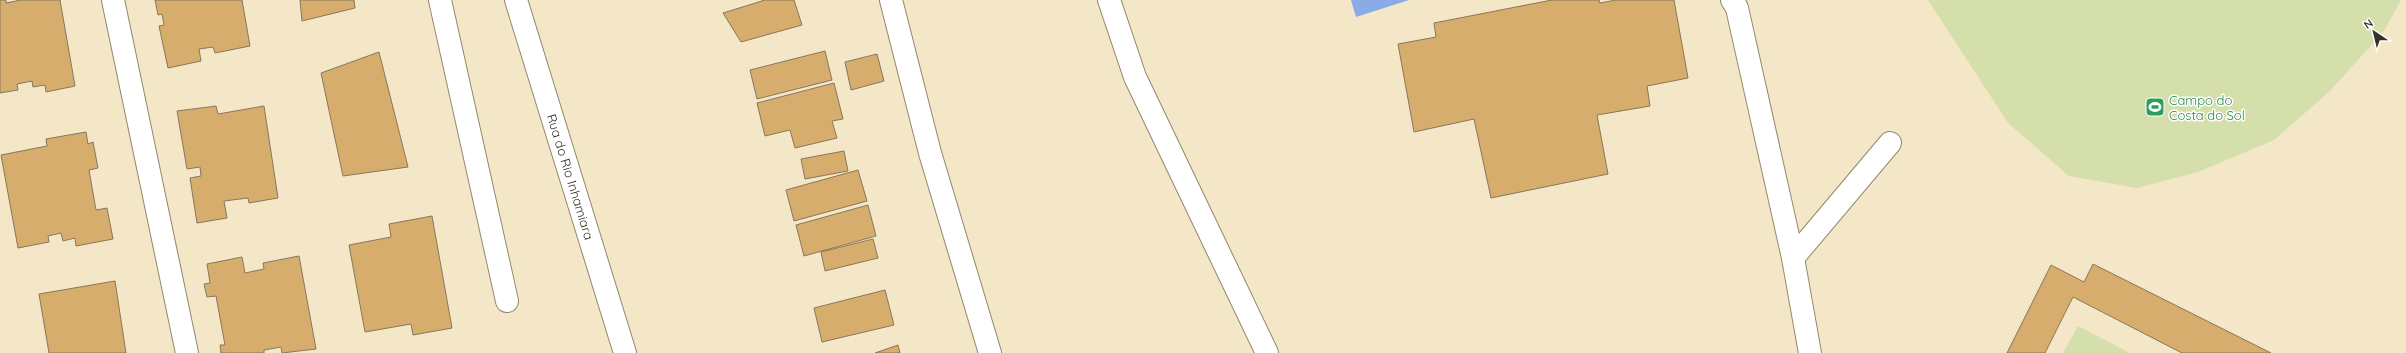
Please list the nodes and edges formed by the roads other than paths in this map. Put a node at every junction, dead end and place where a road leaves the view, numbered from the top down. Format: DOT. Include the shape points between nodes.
graph roads {
  1 [pos="113,0"];
  2 [pos="440,0"];
  3 [pos="516,0"];
  4 [pos="891,0"];
  5 [pos="1109,0"];
  6 [pos="1732,0"];
  7 [pos="1890,143"];
  8 [pos="1793,258"];
  9 [pos="507,301"];
  10 [pos="187,353"];
  11 [pos="625,353"];
  12 [pos="990,353"];
  13 [pos="1267,353"];
  14 [pos="1810,353"];
  1 -- 10 [label="street"];
  2 -- 9 [label="street"];
  3 -- 11 [label="street, Rua do Rio Inhamiara"];
  4 -- 12 [label="street" via="930,153"];
  5 -- 13 [label="street" via="1135,77"];
  6 -- 8 [label="street" via="1736,8"];
  7 -- 8 [label="street"];
  8 -- 14 [label="street"];
}
